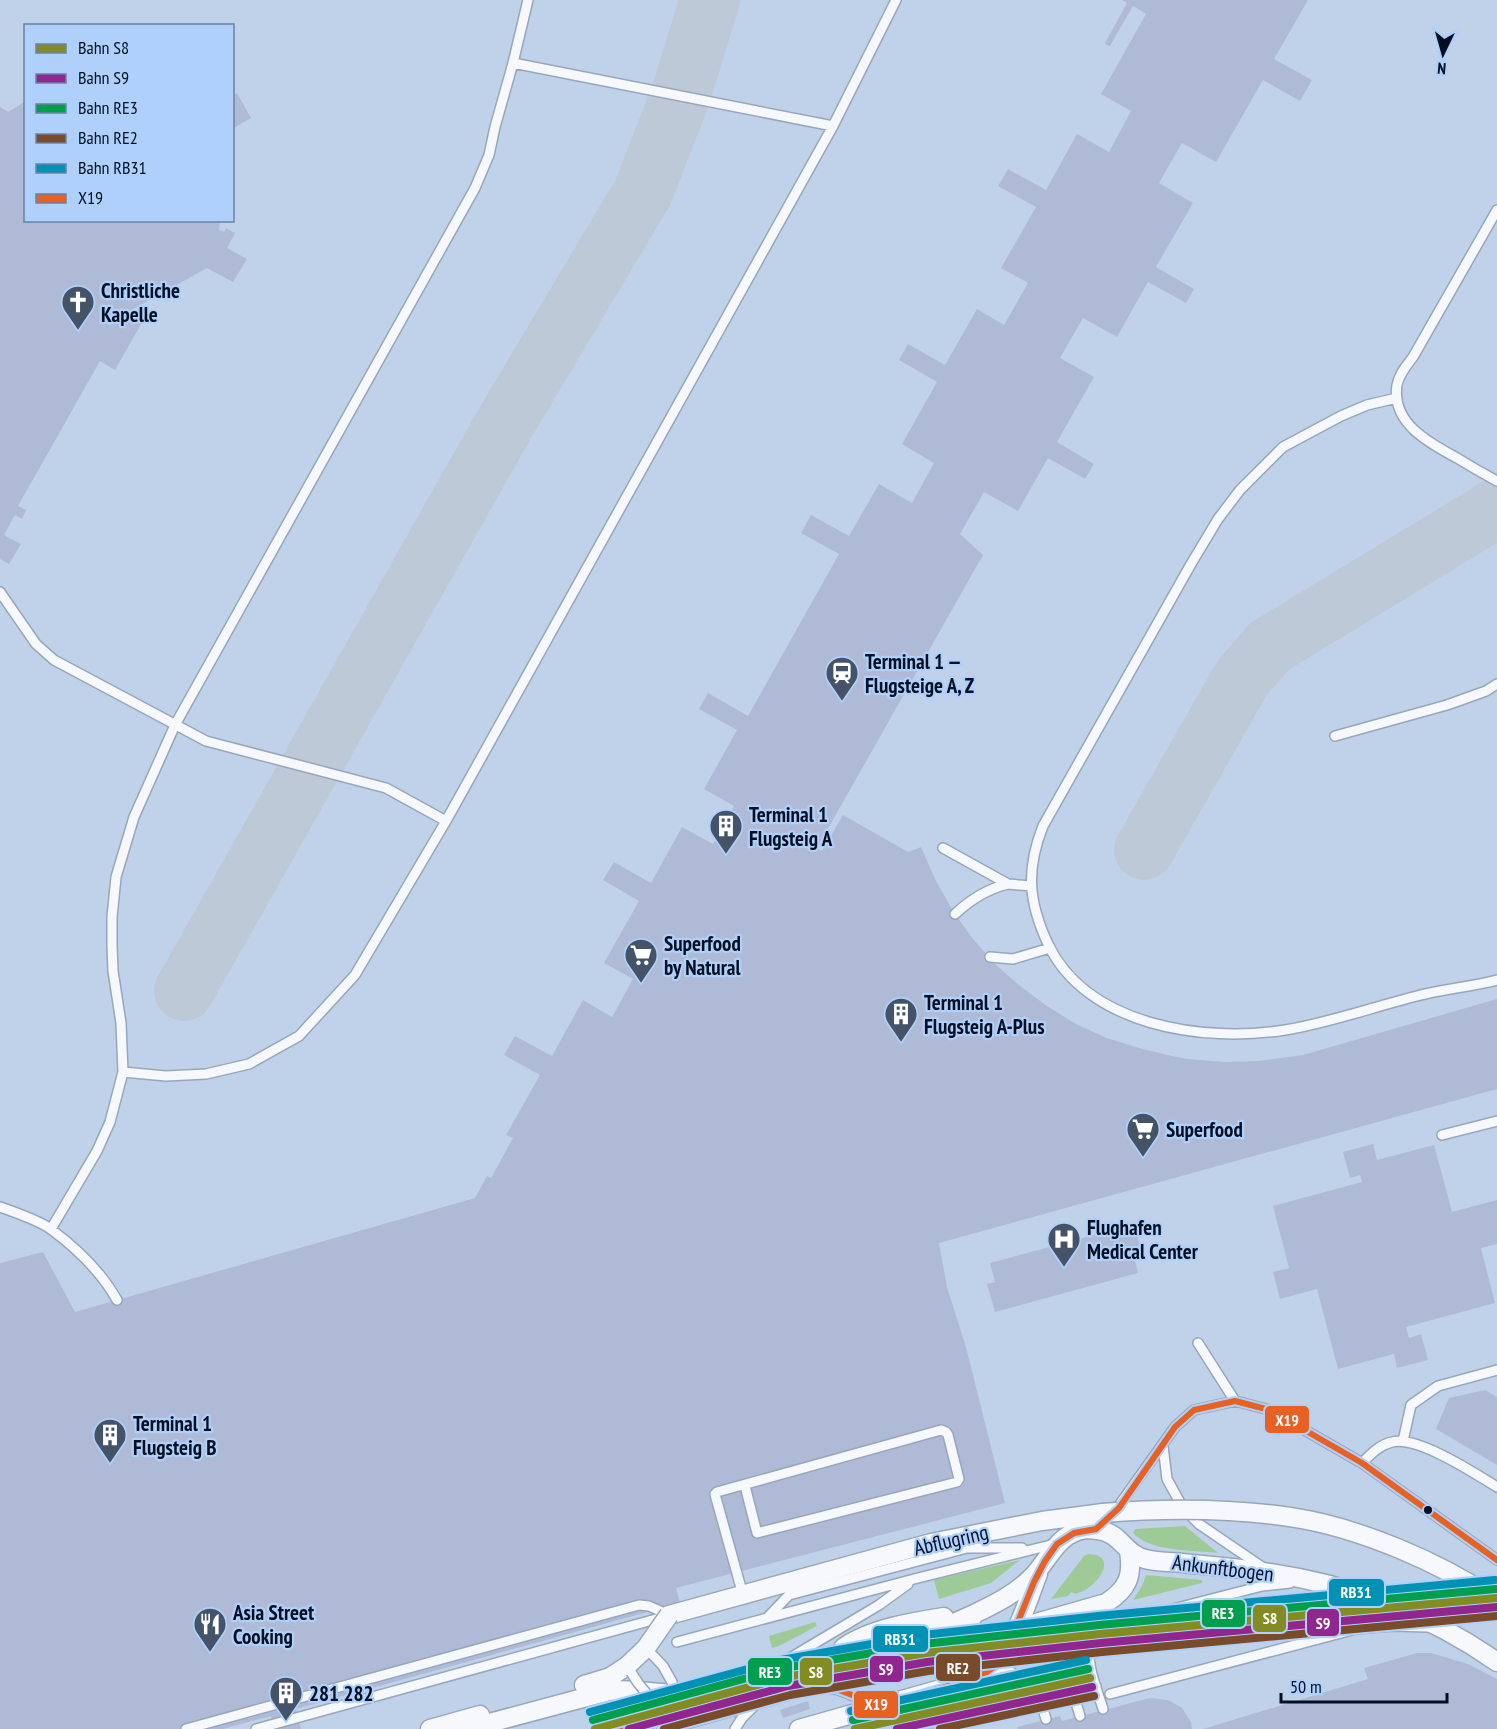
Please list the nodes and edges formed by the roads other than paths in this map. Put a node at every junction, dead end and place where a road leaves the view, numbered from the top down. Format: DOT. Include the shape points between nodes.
graph roads {
  1 [pos="528,0"];
  2 [pos="896,0"];
  3 [pos="513,63"];
  4 [pos="833,126"];
  5 [pos="1497,210"];
  6 [pos="1397,398"];
  7 [pos="1497,481"];
  8 [pos="0,592"];
  9 [pos="1497,684"];
  10 [pos="175,725"];
  11 [pos="1335,736"];
  12 [pos="446,820"];
  13 [pos="944,848"];
  14 [pos="1008,884"];
  15 [pos="1031,886"];
  16 [pos="955,914"];
  17 [pos="1050,948"];
  18 [pos="990,957"];
  19 [pos="1497,981"];
  20 [pos="123,1072"];
  21 [pos="1497,1121"];
  22 [pos="1442,1135"];
  23 [pos="0,1207"];
  24 [pos="51,1229"];
  25 [pos="117,1300"];
  26 [pos="1198,1343"];
  27 [pos="1497,1370"];
  28 [pos="1235,1401"];
  29 [pos="1403,1440"];
  30 [pos="1163,1446"];
  31 [pos="1362,1463"];
  32 [pos="745,1486"];
  33 [pos="1497,1487"];
  34 [pos="1096,1529"];
  35 [pos="1057,1544"];
  36 [pos="1036,1548"];
  37 [pos="1128,1551"];
  38 [pos="1497,1560"];
  39 [pos="1041,1567"];
  40 [pos="1269,1573"];
  41 [pos="918,1578"];
  42 [pos="1320,1582"];
  43 [pos="743,1595"];
  44 [pos="1497,1601"];
  45 [pos="669,1615"];
  46 [pos="973,1615"];
  47 [pos="767,1618"];
  48 [pos="1120,1623"];
  49 [pos="1439,1627"];
  50 [pos="1014,1635"];
  51 [pos="677,1642"];
  52 [pos="646,1648"];
  53 [pos="1061,1654"];
  54 [pos="826,1659"];
  55 [pos="1497,1662"];
  56 [pos="997,1664"];
  57 [pos="627,1666"];
  58 [pos="765,1673"];
  59 [pos="1096,1686"];
  60 [pos="1110,1694"];
  61 [pos="1041,1700"];
  62 [pos="760,1703"];
  63 [pos="881,1706"];
  64 [pos="1103,1709"];
  65 [pos="1080,1716"];
  66 [pos="1046,1719"];
  67 [pos="186,1729"];
  68 [pos="256,1729"];
  69 [pos="430,1729"];
  70 [pos="467,1729"];
  71 [pos="606,1729"];
  72 [pos="651,1729"];
  73 [pos="668,1729"];
  74 [pos="676,1729"];
  75 [pos="683,1729"];
  76 [pos="735,1729"];
  77 [pos="799,1729"];
  1 -- 3 [label="lane"];
  2 -- 4 [label="lane"];
  3 -- 4 [label="lane"];
  3 -- 10 [label="lane" via="489,155 475,189"];
  4 -- 12 [label="lane"];
  5 -- 6 [label="lane" via="1400,376"];
  6 -- 7 [label="lane" via="1403,417 1425,441"];
  6 -- 15 [label="lane" via="1341,416 1283,447 1240,490 1218,519 1043,825"];
  8 -- 10 [label="lane" via="36,644 54,660"];
  9 -- 11 [label="lane" via="1447,705"];
  10 -- 12 [label="lane" via="206,741 386,788"];
  10 -- 20 [label="lane" via="134,818 116,877 112,946"];
  12 -- 20 [label="lane" via="355,975 299,1036 249,1064 206,1074 166,1077"];
  13 -- 14 [label="lane"];
  14 -- 15 [label="lane"];
  14 -- 16 [label="lane" via="976,897"];
  15 -- 17 [label="lane" via="1039,926"];
  17 -- 18 [label="lane" via="1013,959"];
  17 -- 19 [label="lane" via="1078,983 1118,1011 1156,1024 1201,1032 1284,1030 1417,996"];
  20 -- 24 [label="lane" via="110,1122 97,1151"];
  21 -- 22 [label="lane"];
  23 -- 24 [label="lane"];
  24 -- 25 [label="lane" via="86,1260"];
  26 -- 28 [label="lane"];
  27 -- 29 [label="lane" via="1438,1386 1411,1406"];
  28 -- 30 [label="lane" via="1194,1410 1175,1427"];
  28 -- 31 [label="lane" via="1270,1410"];
  29 -- 31 [label="lane" via="1376,1449"];
  29 -- 33 [label="lane" via="1429,1449"];
  30 -- 34 [label="lane" via="1119,1508"];
  30 -- 40 [label="lane" via="1167,1479 1183,1508 1199,1524"];
  31 -- 38 [label="lane"];
  32 -- 32 [label="lane" via="757,1533 959,1479 948,1435 941,1430"];
  32 -- 43 [label="lane" via="715,1494"];
  34 -- 35 [label="street" via="1077,1531"];
  34 -- 37 [label="street, Ankunftbogen" via="1116,1536"];
  35 -- 36 [label="lane"];
  35 -- 39 [label="street"];
  36 -- 41 [label="lane"];
  36 -- 47 [label="lane" via="967,1548 895,1566 789,1595"];
  37 -- 40 [label="street, Ankunftbogen" via="1147,1559"];
  37 -- 50 [label="street" via="1130,1574 1113,1599 1026,1626"];
  39 -- 46 [label="street" via="1013,1593"];
  39 -- 50 [label="street"];
  40 -- 42 [label="street, Ankunftbogen"];
  41 -- 47 [label="lane"];
  41 -- 58 [label="lane"];
  42 -- 48 [label="lane" via="1262,1586"];
  42 -- 49 [label="street, Ankunftbogen" via="1385,1602"];
  43 -- 44 [label="street, Abflugring, bridge" via="977,1533 1103,1513 1190,1509 1292,1517 1335,1527 1434,1565"];
  43 -- 45 [label="street, Abflugring"];
  45 -- 52 [label="street, bridge"];
  45 -- 67 [label="lane" via="639,1605"];
  45 -- 68 [label="lane"];
  46 -- 54 [label="street" via="923,1634"];
  46 -- 54 [label="street" via="965,1635 952,1648 930,1658 870,1672"];
  47 -- 51 [label="lane"];
  48 -- 53 [label="lane" via="1070,1636"];
  48 -- 59 [label="lane" via="1095,1638 1089,1647"];
  49 -- 55 [label="street, Ankunftbogen"];
  49 -- 60 [label="lane" via="1356,1629"];
  50 -- 53 [label="lane" via="1045,1644"];
  50 -- 56 [label="street"];
  52 -- 57 [label="street, bridge"];
  52 -- 75 [label="lane, bridge" via="672,1682"];
  53 -- 59 [label="lane"];
  53 -- 61 [label="lane"];
  53 -- 65 [label="lane"];
  54 -- 58 [label="street"];
  56 -- 61 [label="lane" via="1033,1687"];
  56 -- 63 [label="street" via="976,1678"];
  57 -- 69 [label="street" via="589,1684"];
  57 -- 74 [label="lane, bridge"];
  58 -- 70 [label="street" via="692,1693 609,1690"];
  59 -- 64 [label="lane"];
  61 -- 66 [label="lane"];
  62 -- 63 [label="lane" via="831,1687"];
  62 -- 73 [label="lane"];
  62 -- 76 [label="lane" via="746,1713"];
  63 -- 77 [label="street"];
  71 -- 72 [label="lane" via="632,1725"];
}
